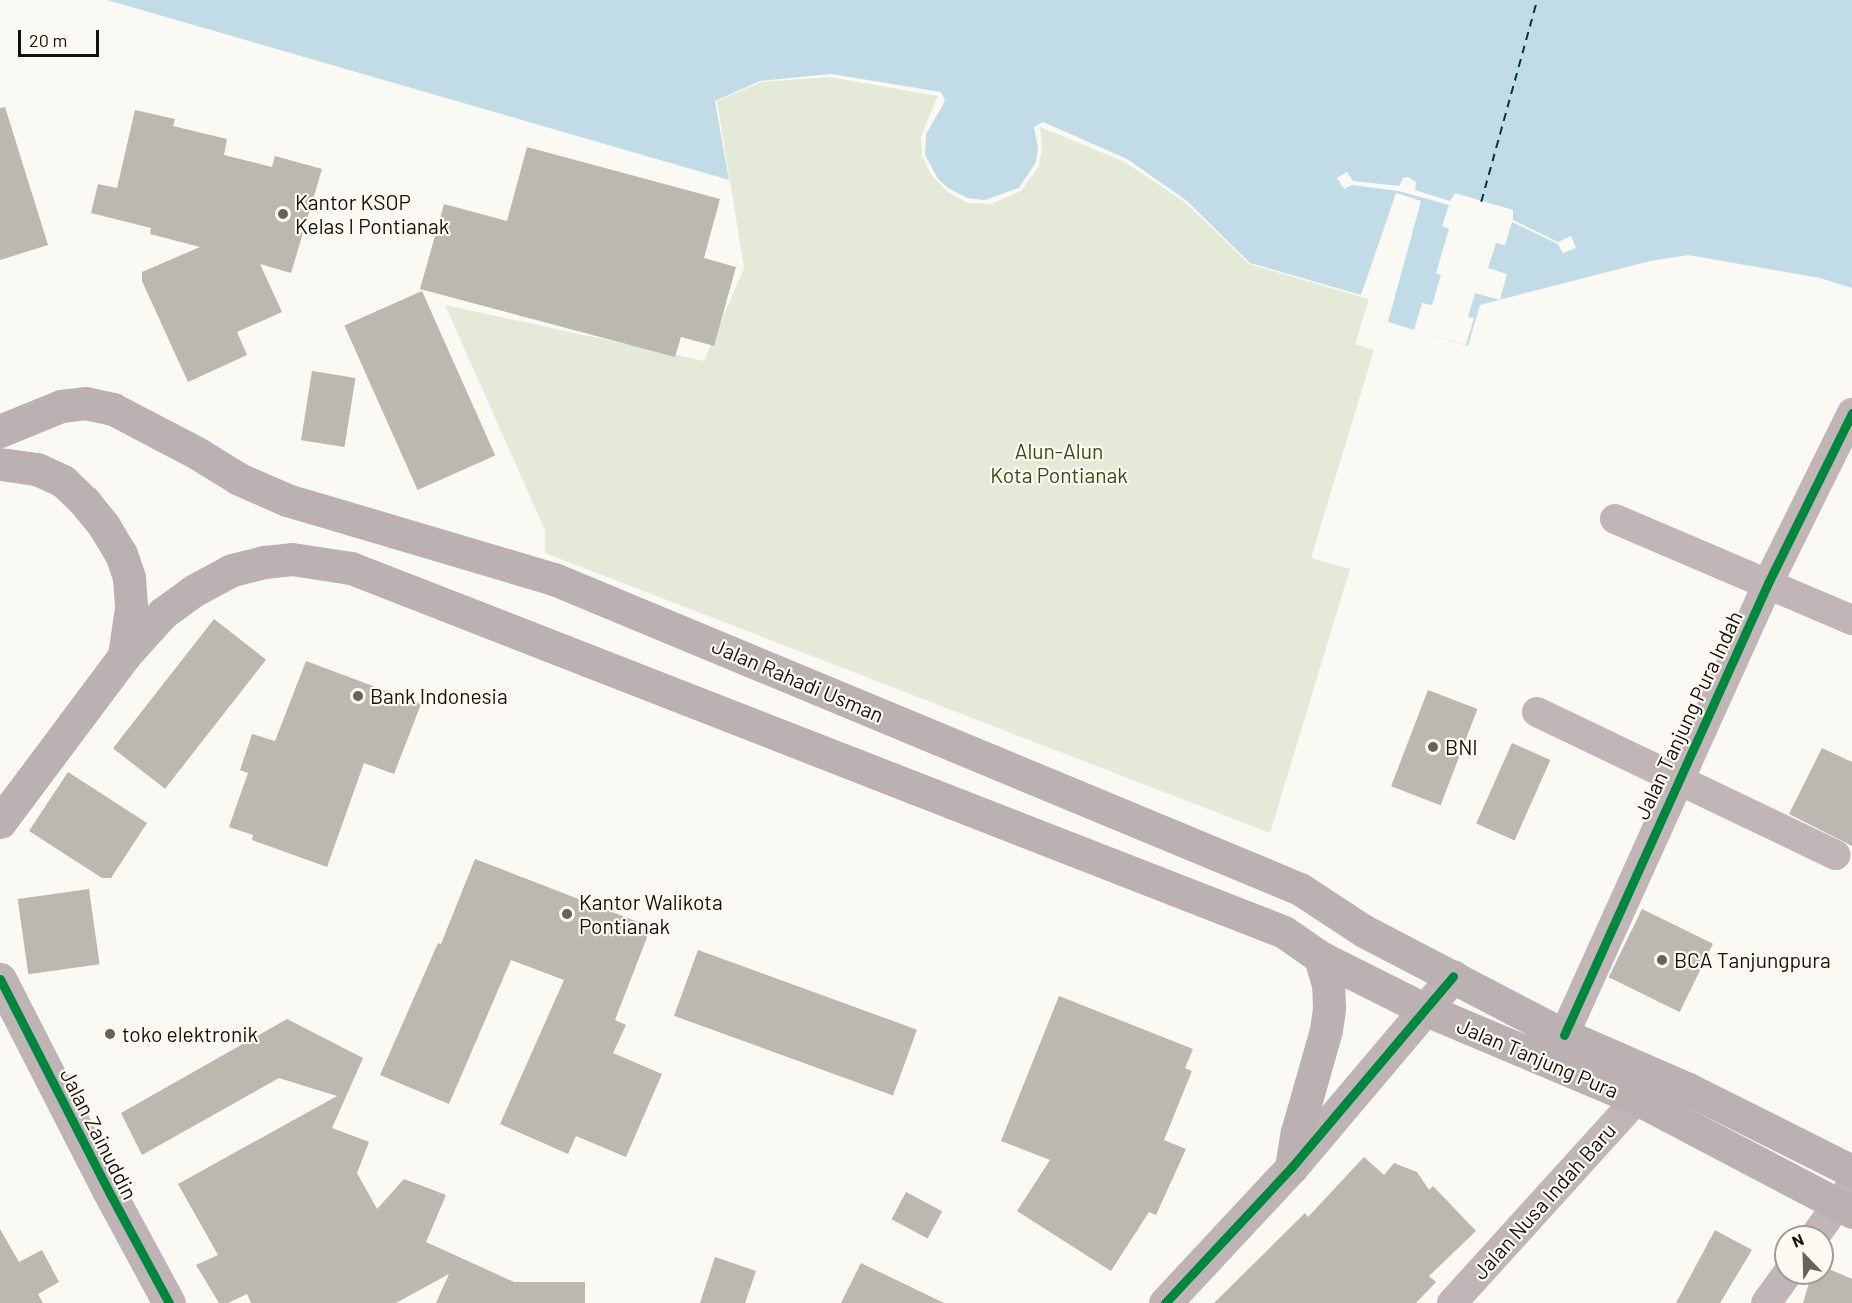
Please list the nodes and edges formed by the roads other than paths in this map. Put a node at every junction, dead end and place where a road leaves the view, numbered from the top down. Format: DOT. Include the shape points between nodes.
graph roads {
  1 [pos="1852,413"];
  2 [pos="0,431"];
  3 [pos="0,464"];
  4 [pos="1615,519"];
  5 [pos="1768,583"];
  6 [pos="1852,620"];
  7 [pos="124,656"];
  8 [pos="1537,712"];
  9 [pos="1678,778"];
  10 [pos="0,822"];
  11 [pos="1834,855"];
  12 [pos="1300,889"];
  13 [pos="1320,957"];
  14 [pos="1453,976"];
  15 [pos="0,979"];
  16 [pos="1424,1009"];
  17 [pos="1564,1035"];
  18 [pos="1637,1099"];
  19 [pos="1291,1168"];
  20 [pos="1852,1171"];
  21 [pos="1847,1200"];
  22 [pos="1825,1225"];
  23 [pos="1779,1285"];
  24 [pos="170,1303"];
  25 [pos="1166,1303"];
  26 [pos="1452,1303"];
  27 [pos="1766,1303"];
  1 -- 5 [label="street, Jalan Tanjung Pura Indah"];
  2 -- 12 [label="highway, Jalan Rahadi Usman" via="61,406 85,403 113,409 239,479 287,500 554,579"];
  3 -- 7 [label="highway" via="37,469 63,482 104,526 129,577 131,608"];
  4 -- 5 [label="street"];
  5 -- 6 [label="street"];
  5 -- 9 [label="street, Jalan Tanjung Pura Indah"];
  7 -- 10 [label="highway"];
  7 -- 13 [label="highway, Jalan Tanjung Pura" via="164,613 193,591 232,570 292,559 351,568 1284,932"];
  8 -- 9 [label="street"];
  9 -- 11 [label="street"];
  9 -- 17 [label="street, Jalan Tanjung Pura Indah"];
  12 -- 14 [label="highway, Jalan Tanjung Pura" via="1364,931"];
  13 -- 16 [label="highway, Jalan Tanjung Pura"];
  13 -- 19 [label="highway" via="1328,985 1326,1030 1297,1132"];
  14 -- 16 [label="street"];
  14 -- 17 [label="highway, Jalan Tanjung Pura"];
  15 -- 24 [label="street, Jalan Zainuddin"];
  16 -- 18 [label="highway, Jalan Tanjung Pura"];
  16 -- 19 [label="street"];
  17 -- 20 [label="highway, Jalan Tanjung Pura" via="1688,1089"];
  18 -- 21 [label="highway, Jalan Tanjung Pura"];
  18 -- 26 [label="street, Jalan Nusa Indah Baru"];
  19 -- 25 [label="street"];
  21 -- 22 [label="street"];
  23 -- 27 [label="street"];
}
